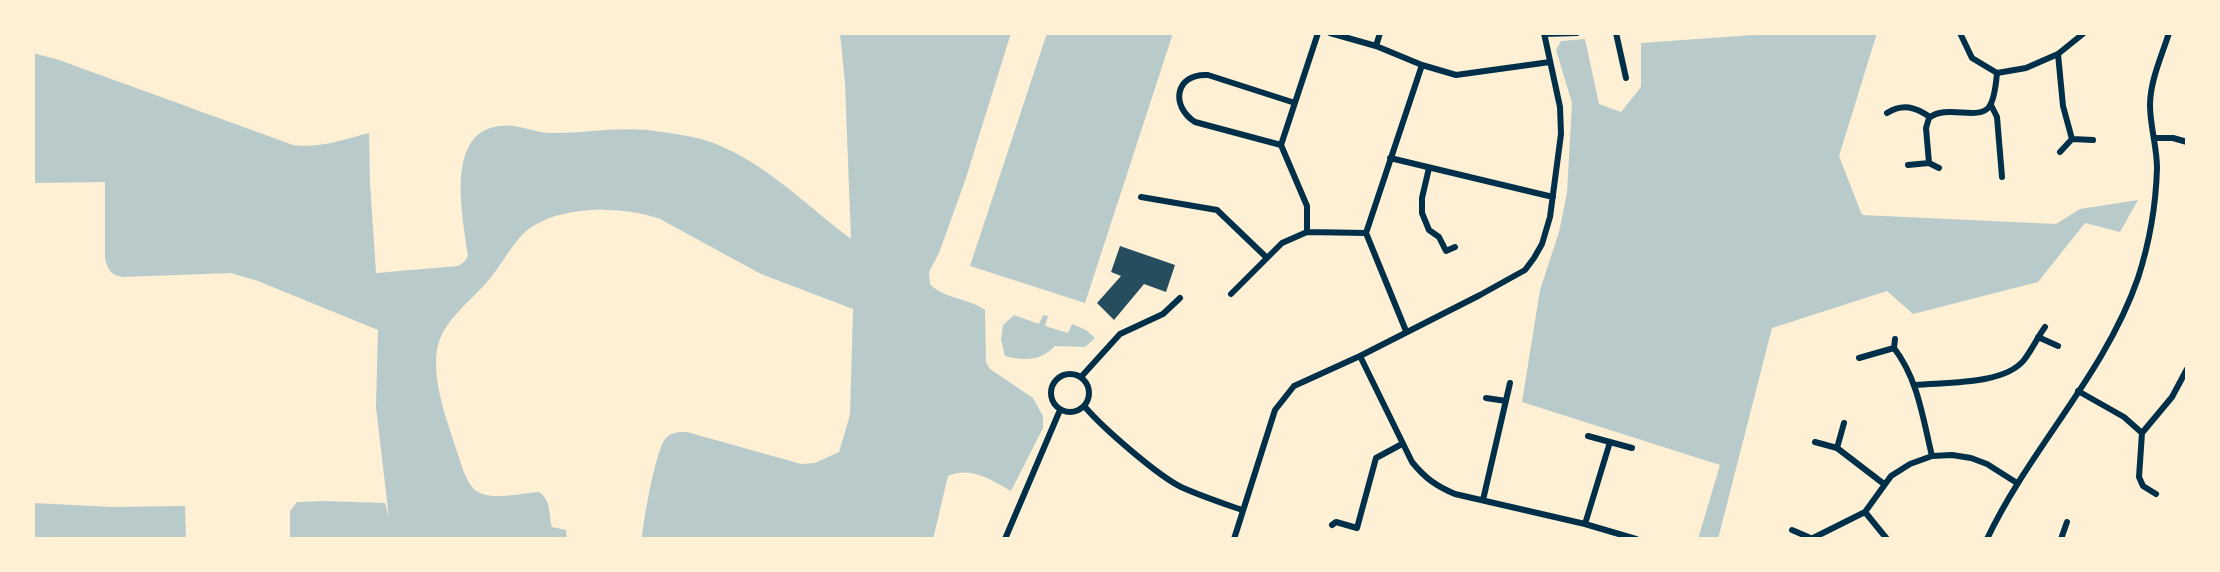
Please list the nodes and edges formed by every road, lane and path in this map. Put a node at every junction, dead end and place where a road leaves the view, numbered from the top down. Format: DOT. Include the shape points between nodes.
graph roads {
  1 [pos="1318,33"];
  2 [pos="1330,33"];
  3 [pos="1380,33"];
  4 [pos="1577,33"];
  5 [pos="1616,33"];
  6 [pos="1960,33"];
  7 [pos="2084,33"];
  8 [pos="2169,33"];
  9 [pos="1544,34"];
  10 [pos="1376,46"];
  11 [pos="2057,54"];
  12 [pos="1550,62"];
  13 [pos="1422,65"];
  14 [pos="1997,73"];
  15 [pos="1626,78"];
  16 [pos="1295,103"];
  17 [pos="1991,105"];
  18 [pos="1887,113"];
  19 [pos="1930,117"];
  20 [pos="2155,138"];
  21 [pos="2072,139"];
  22 [pos="2092,140"];
  23 [pos="2187,142"];
  24 [pos="1281,145"];
  25 [pos="2060,152"];
  26 [pos="1390,158"];
  27 [pos="1929,163"];
  28 [pos="1908,165"];
  29 [pos="1429,168"];
  30 [pos="1939,168"];
  31 [pos="2002,177"];
  32 [pos="1141,197"];
  33 [pos="1553,197"];
  34 [pos="1307,232"];
  35 [pos="1366,233"];
  36 [pos="1455,247"];
  37 [pos="1266,257"];
  38 [pos="1231,294"];
  39 [pos="1180,298"];
  40 [pos="2045,327"];
  41 [pos="1406,331"];
  42 [pos="2038,337"];
  43 [pos="1895,339"];
  44 [pos="2058,346"];
  45 [pos="1894,348"];
  46 [pos="1360,356"];
  47 [pos="1859,358"];
  48 [pos="2187,369"];
  49 [pos="1081,377"];
  50 [pos="1510,383"];
  51 [pos="1915,385"];
  52 [pos="2078,391"];
  53 [pos="1486,398"];
  54 [pos="1506,401"];
  55 [pos="1085,407"];
  56 [pos="1060,410"];
  57 [pos="1844,423"];
  58 [pos="2143,433"];
  59 [pos="1588,436"];
  60 [pos="1610,442"];
  61 [pos="1815,442"];
  62 [pos="1402,444"];
  63 [pos="1632,448"];
  64 [pos="1837,448"];
  65 [pos="1932,456"];
  66 [pos="2017,483"];
  67 [pos="1884,484"];
  68 [pos="2156,494"];
  69 [pos="1483,500"];
  70 [pos="1242,510"];
  71 [pos="1865,512"];
  72 [pos="2067,522"];
  73 [pos="1585,524"];
  74 [pos="1332,525"];
  75 [pos="1792,530"];
  76 [pos="1005,539"];
  77 [pos="1234,539"];
  78 [pos="1636,539"];
  79 [pos="1813,539"];
  80 [pos="1887,539"];
  81 [pos="1987,539"];
  82 [pos="2060,539"];
  1 -- 16 [label="street"];
  2 -- 10 [label="street"];
  3 -- 10 [label="street"];
  4 -- 9 [label="street"];
  5 -- 15 [label="street"];
  6 -- 14 [label="street" via="1972,58"];
  7 -- 11 [label="street"];
  8 -- 20 [label="street" via="2150,104"];
  9 -- 12 [label="street"];
  10 -- 13 [label="street"];
  11 -- 14 [label="street" via="2026,68"];
  11 -- 21 [label="street"];
  12 -- 13 [label="street" via="1455,75"];
  12 -- 33 [label="street" via="1561,134"];
  13 -- 26 [label="street"];
  14 -- 17 [label="street"];
  16 -- 24 [label="street"];
  16 -- 24 [label="street" via="1208,75 1194,76 1181,87 1181,108 1188,118"];
  17 -- 19 [label="street" via="1982,112 1946,111"];
  17 -- 31 [label="street" via="1997,117"];
  18 -- 19 [label="street" via="1913,107"];
  19 -- 27 [label="street" via="1926,128"];
  20 -- 23 [label="street"];
  20 -- 52 [label="street" via="2152,212 2138,276 2118,326"];
  21 -- 22 [label="street"];
  21 -- 25 [label="street"];
  24 -- 34 [label="street" via="1307,206"];
  26 -- 29 [label="street"];
  26 -- 35 [label="street"];
  27 -- 28 [label="street"];
  27 -- 30 [label="street"];
  29 -- 33 [label="street"];
  29 -- 36 [label="street" via="1422,213 1446,251"];
  32 -- 37 [label="street" via="1217,210"];
  33 -- 41 [label="street" via="1542,244 1525,270"];
  34 -- 35 [label="street"];
  34 -- 37 [label="street" via="1282,243"];
  35 -- 41 [label="street"];
  37 -- 38 [label="street"];
  39 -- 49 [label="street" via="1163,314 1119,334"];
  40 -- 42 [label="street"];
  41 -- 46 [label="street"];
  42 -- 44 [label="street"];
  42 -- 51 [label="street" via="2024,360 1996,377"];
  43 -- 45 [label="street"];
  45 -- 47 [label="street"];
  45 -- 51 [label="street"];
  46 -- 62 [label="street"];
  46 -- 70 [label="street" via="1294,386 1275,410"];
  48 -- 58 [label="street" via="2172,397"];
  49 -- 55 [label="street" via="1089,390"];
  49 -- 56 [label="street" via="1065,374 1055,381 1052,400"];
  50 -- 54 [label="street"];
  51 -- 65 [label="street"];
  52 -- 58 [label="street"];
  52 -- 66 [label="street"];
  53 -- 54 [label="street"];
  54 -- 69 [label="street"];
  55 -- 56 [label="street" via="1072,413"];
  55 -- 70 [label="street" via="1178,485"];
  56 -- 76 [label="street"];
  57 -- 64 [label="street"];
  58 -- 68 [label="street" via="2139,477 2143,486"];
  59 -- 60 [label="street"];
  60 -- 63 [label="street"];
  60 -- 73 [label="street"];
  61 -- 64 [label="street"];
  62 -- 69 [label="street" via="1412,463 1437,487"];
  62 -- 74 [label="street" via="1376,458 1357,528"];
  64 -- 67 [label="street"];
  65 -- 66 [label="street" via="1971,457"];
  65 -- 67 [label="street" via="1901,469"];
  66 -- 81 [label="street"];
  67 -- 71 [label="street"];
  69 -- 73 [label="street"];
  70 -- 77 [label="street"];
  71 -- 79 [label="street"];
  71 -- 80 [label="street"];
  72 -- 82 [label="street"];
  73 -- 78 [label="street"];
  75 -- 79 [label="street"];
}
